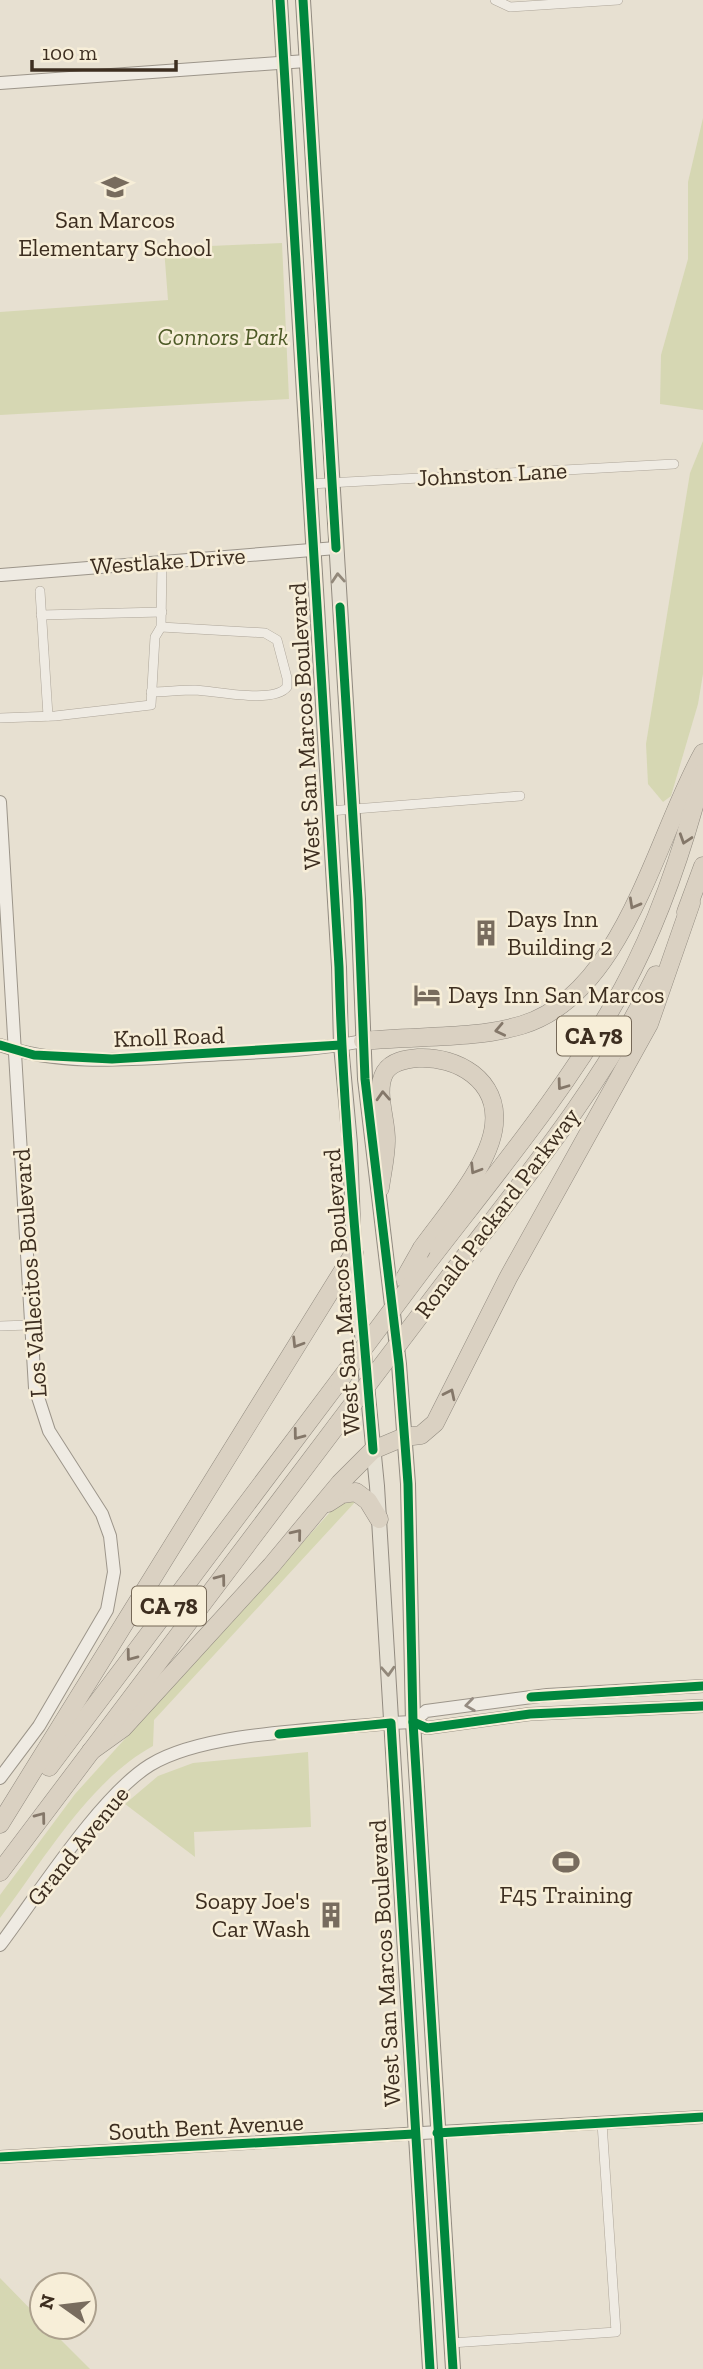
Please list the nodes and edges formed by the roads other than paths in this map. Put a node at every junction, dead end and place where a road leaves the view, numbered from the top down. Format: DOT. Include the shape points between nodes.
graph roads {
  1 [pos="280,0"];
  2 [pos="303,0"];
  3 [pos="495,0"];
  4 [pos="618,1"];
  5 [pos="306,61"];
  6 [pos="284,63"];
  7 [pos="0,83"];
  8 [pos="674,464"];
  9 [pos="333,482"];
  10 [pos="310,484"];
  11 [pos="336,548"];
  12 [pos="314,550"];
  13 [pos="162,561"];
  14 [pos="0,574"];
  15 [pos="0,582"];
  16 [pos="40,591"];
  17 [pos="162,612"];
  18 [pos="41,615"];
  19 [pos="161,627"];
  20 [pos="151,692"];
  21 [pos="48,716"];
  22 [pos="0,718"];
  23 [pos="703,753"];
  24 [pos="703,773"];
  25 [pos="520,796"];
  26 [pos="0,802"];
  27 [pos="351,809"];
  28 [pos="329,811"];
  29 [pos="703,866"];
  30 [pos="691,903"];
  31 [pos="337,935"];
  32 [pos="361,976"];
  33 [pos="363,1041"];
  34 [pos="0,1045"];
  35 [pos="341,1045"];
  36 [pos="15,1050"];
  37 [pos="380,1188"];
  38 [pos="354,1253"];
  39 [pos="424,1257"];
  40 [pos="29,1325"];
  41 [pos="0,1326"];
  42 [pos="404,1437"];
  43 [pos="373,1450"];
  44 [pos="316,1510"];
  45 [pos="379,1519"];
  46 [pos="703,1686"];
  47 [pos="703,1706"];
  48 [pos="413,1722"];
  49 [pos="391,1723"];
  50 [pos="91,1751"];
  51 [pos="0,1778"];
  52 [pos="0,1824"];
  53 [pos="0,1831"];
  54 [pos="0,1872"];
  55 [pos="0,1945"];
  56 [pos="703,2116"];
  57 [pos="602,2123"];
  58 [pos="437,2133"];
  59 [pos="414,2134"];
  60 [pos="0,2157"];
  61 [pos="452,2343"];
  62 [pos="430,2369"];
  63 [pos="453,2369"];
  1 -- 6 [label="main road, West San Marcos Boulevard"];
  2 -- 5 [label="main road, West San Marcos Boulevard"];
  3 -- 4 [label="street" via="510,7"];
  5 -- 6 [label="street"];
  5 -- 9 [label="main road, West San Marcos Boulevard"];
  6 -- 7 [label="street"];
  6 -- 10 [label="main road, West San Marcos Boulevard"];
  8 -- 9 [label="street, Johnston Lane"];
  9 -- 10 [label="street, Johnston Lane"];
  9 -- 11 [label="main road, West San Marcos Boulevard"];
  10 -- 12 [label="main road, West San Marcos Boulevard"];
  11 -- 12 [label="street, Westlake Drive"];
  27 -- 11 [label="main road, West San Marcos Boulevard, one-way"];
  12 -- 13 [label="street, Westlake Drive"];
  12 -- 28 [label="main road, West San Marcos Boulevard"];
  13 -- 14 [label="street, Westlake Drive"];
  13 -- 17 [label="street"];
  14 -- 15 [label="street"];
  16 -- 18 [label="street"];
  17 -- 18 [label="street"];
  17 -- 19 [label="street"];
  18 -- 21 [label="street"];
  19 -- 20 [label="street" via="155,637"];
  19 -- 20 [label="street" via="265,633 276,640 287,687 278,694"];
  20 -- 21 [label="street" via="151,705"];
  21 -- 22 [label="street"];
  23 -- 33 [label="highway, one-way" via="626,919 583,988 567,1003 545,1017 490,1032"];
  24 -- 39 [label="highway, Ronald Packard Parkway / CA 78, one-way" via="668,888 624,987 562,1084"];
  25 -- 27 [label="street"];
  26 -- 36 [label="street, Los Vallecitos Boulevard"];
  27 -- 28 [label="street"];
  27 -- 32 [label="main road, West San Marcos Boulevard"];
  28 -- 31 [label="main road, West San Marcos Boulevard"];
  29 -- 30 [label="highway, Ronald Packard Parkway / CA 78"];
  42 -- 30 [label="highway, one-way" via="421,1435 435,1423 447,1401 508,1278 649,1024"];
  50 -- 30 [label="highway, Ronald Packard Parkway / CA 78, one-way, bridge" via="606,1065 636,1016"];
  31 -- 32 [label="main road" via="349,967"];
  31 -- 35 [label="main road, West San Marcos Boulevard"];
  32 -- 33 [label="main road, West San Marcos Boulevard"];
  33 -- 35 [label="street, Knoll Road"];
  33 -- 37 [label="main road, West San Marcos Boulevard"];
  34 -- 36 [label="street, Knoll Road"];
  35 -- 36 [label="street, Knoll Road" via="112,1059 61,1058"];
  35 -- 38 [label="main road, West San Marcos Boulevard"];
  36 -- 40 [label="street, Los Vallecitos Boulevard"];
  37 -- 39 [label="highway, one-way" via="386,1141 381,1087 385,1072 400,1060 435,1058 459,1063 490,1095 494,1125 485,1154"];
  37 -- 42 [label="main road, West San Marcos Boulevard"];
  38 -- 43 [label="main road, West San Marcos Boulevard"];
  38 -- 52 [label="highway, one-way"];
  39 -- 53 [label="highway, Ronald Packard Parkway / CA 78, one-way, bridge" via="339,1381"];
  40 -- 41 [label="street"];
  40 -- 51 [label="street, Los Vallecitos Boulevard" via="40,1410 48,1432 102,1514 114,1572 107,1610 38,1726"];
  42 -- 43 [label="highway"];
  42 -- 48 [label="main road, West San Marcos Boulevard"];
  43 -- 44 [label="highway"];
  43 -- 45 [label="main road, West San Marcos Boulevard"];
  44 -- 45 [label="highway" via="342,1494 356,1492"];
  50 -- 44 [label="highway, one-way" via="123,1728"];
  45 -- 49 [label="main road, West San Marcos Boulevard, one-way"];
  46 -- 48 [label="street, Grand Avenue, one-way" via="539,1696 426,1711"];
  47 -- 48 [label="street, Grand Avenue" via="530,1714 427,1728"];
  48 -- 49 [label="street, Grand Avenue"];
  48 -- 58 [label="main road, West San Marcos Boulevard"];
  49 -- 55 [label="street, Grand Avenue" via="235,1739 152,1764 104,1808"];
  49 -- 59 [label="main road, West San Marcos Boulevard"];
  54 -- 50 [label="highway, Ronald Packard Parkway / CA 78, one-way"];
  56 -- 57 [label="street, South Bent Avenue"];
  57 -- 58 [label="street, South Bent Avenue"];
  57 -- 61 [label="street" via="616,2332"];
  58 -- 59 [label="street, South Bent Avenue"];
  58 -- 61 [label="main road, West San Marcos Boulevard"];
  59 -- 60 [label="street, South Bent Avenue"];
  59 -- 62 [label="main road, West San Marcos Boulevard"];
  61 -- 63 [label="main road, West San Marcos Boulevard"];
}
